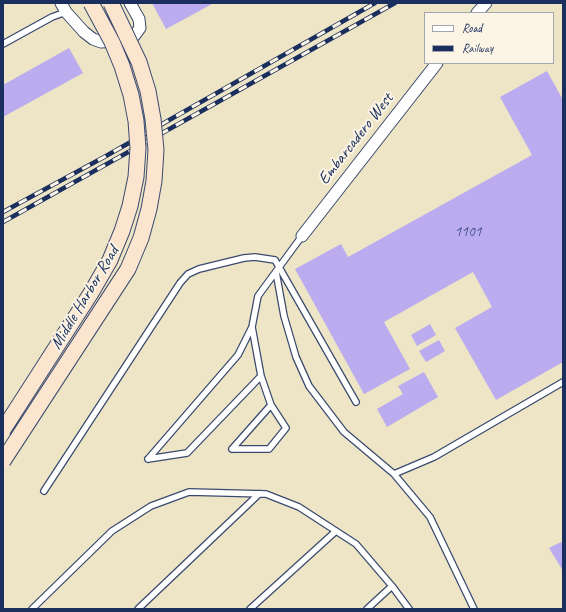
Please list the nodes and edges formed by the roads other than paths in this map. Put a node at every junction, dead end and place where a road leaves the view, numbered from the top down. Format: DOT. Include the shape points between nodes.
graph roads {
  1 [pos="91,3"];
  2 [pos="111,3"];
  3 [pos="130,3"];
  4 [pos="486,3"];
  5 [pos="63,7"];
  6 [pos="478,12"];
  7 [pos="3,44"];
  8 [pos="436,64"];
  9 [pos="302,236"];
  10 [pos="279,266"];
  11 [pos="276,272"];
  12 [pos="252,327"];
  13 [pos="261,376"];
  14 [pos="563,382"];
  15 [pos="356,402"];
  16 [pos="271,405"];
  17 [pos="3,430"];
  18 [pos="3,461"];
  19 [pos="394,474"];
  20 [pos="44,491"];
  21 [pos="260,494"];
  22 [pos="336,531"];
  23 [pos="392,586"];
  24 [pos="32,609"];
  25 [pos="138,609"];
  26 [pos="250,609"];
  27 [pos="367,609"];
  28 [pos="409,609"];
  29 [pos="474,609"];
  1 -- 17 [label="main road, Middle Harbor Road, bridge" via="112,42 131,94 138,148 136,176 122,231 110,260"];
  2 -- 18 [label="main road, Middle Harbor Road, bridge" via="139,62 148,91 156,150 149,209 141,238 128,269"];
  3 -- 5 [label="street" via="139,19 140,28 134,36 120,41 101,42 93,38 79,27"];
  4 -- 6 [label="street"];
  5 -- 7 [label="lane"];
  8 -- 9 [label="street, Embarcadero West"];
  9 -- 10 [label="lane"];
  10 -- 11 [label="lane"];
  10 -- 15 [label="lane"];
  10 -- 20 [label="lane" via="275,260 255,257 199,269 188,274"];
  11 -- 12 [label="lane" via="258,296"];
  11 -- 19 [label="lane" via="284,316 296,357 309,386 344,432"];
  12 -- 13 [label="lane"];
  12 -- 13 [label="lane" via="238,356 148,460 187,453"];
  13 -- 16 [label="lane"];
  14 -- 19 [label="lane" via="434,457"];
  16 -- 16 [label="lane" via="247,432 232,449 269,449 286,428"];
  19 -- 29 [label="lane" via="430,517"];
  21 -- 22 [label="lane" via="299,507"];
  21 -- 24 [label="lane" via="189,492 151,506 112,531"];
  21 -- 25 [label="lane"];
  22 -- 23 [label="lane" via="356,544"];
  22 -- 26 [label="lane"];
  23 -- 27 [label="lane"];
  23 -- 28 [label="lane"];
}
